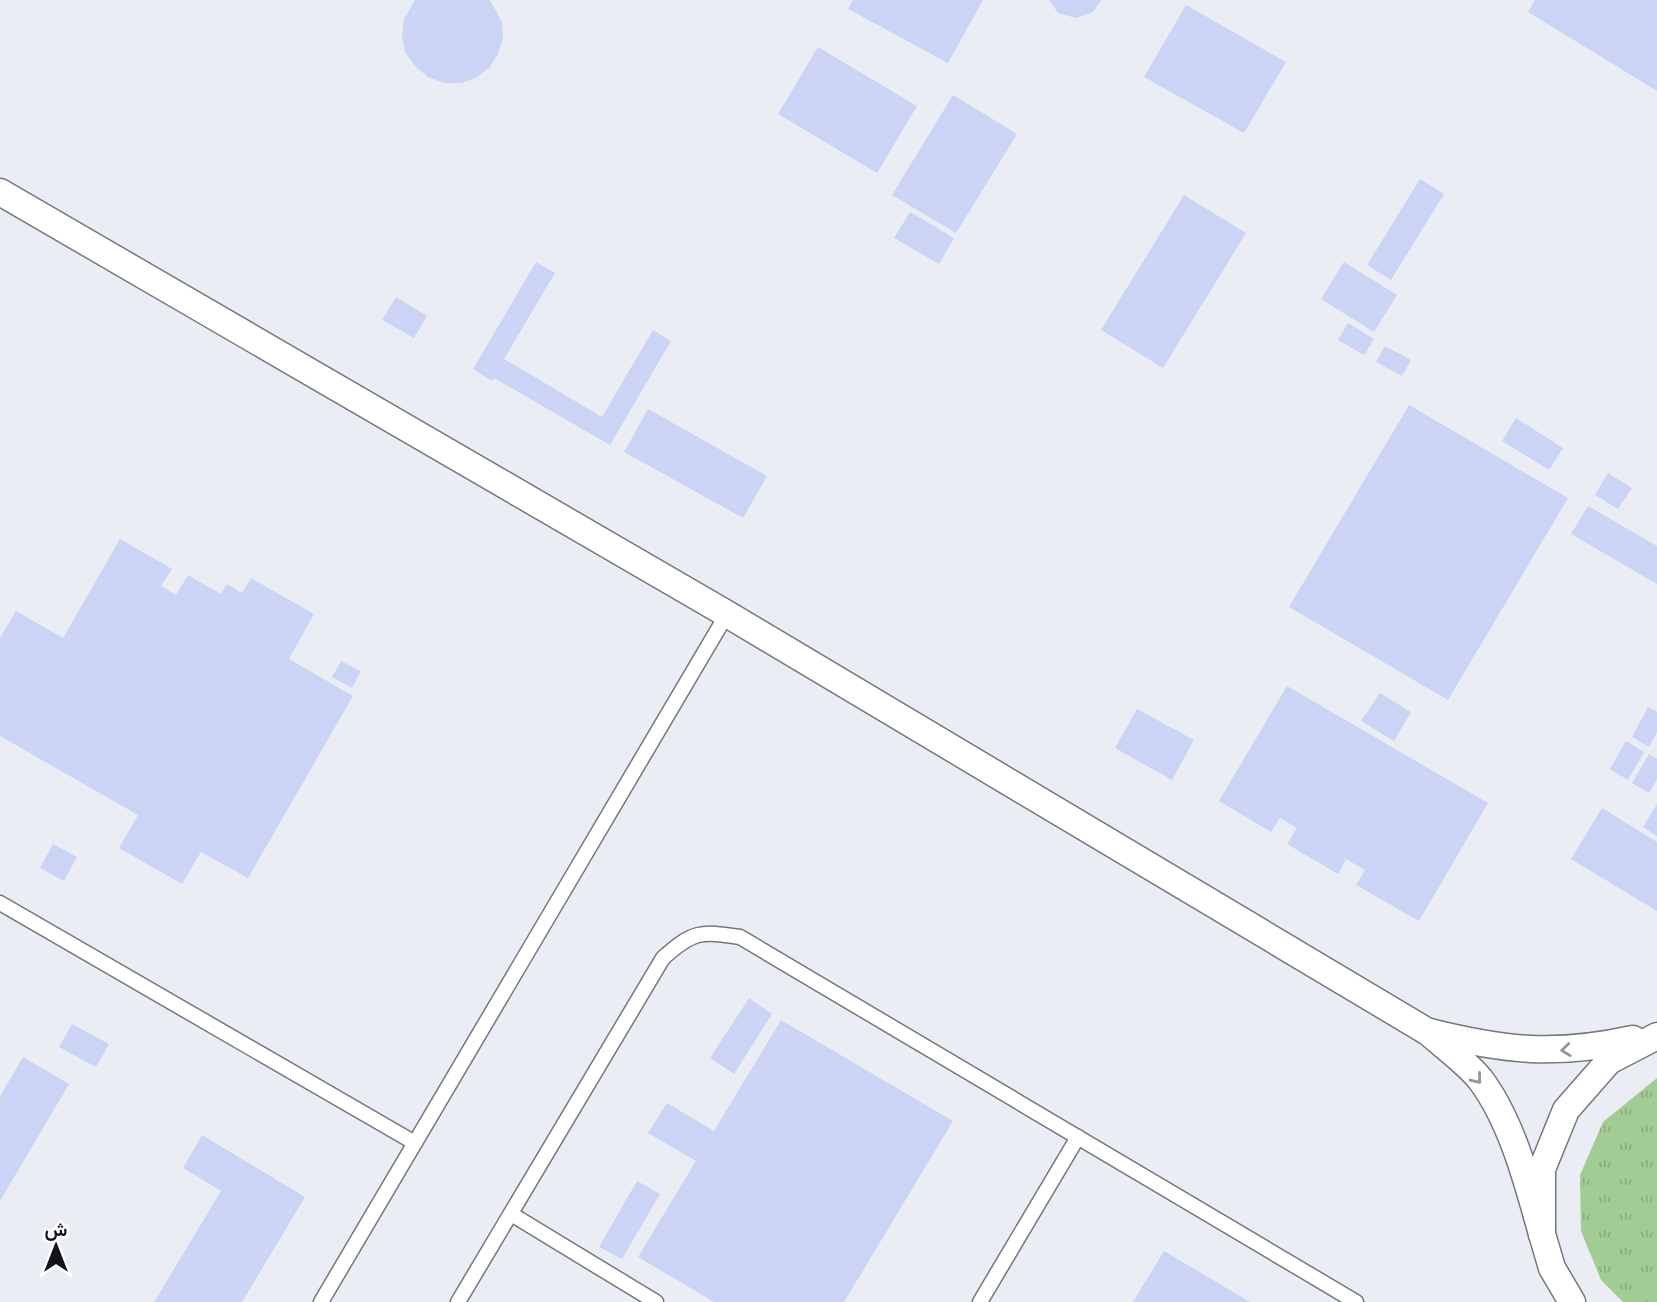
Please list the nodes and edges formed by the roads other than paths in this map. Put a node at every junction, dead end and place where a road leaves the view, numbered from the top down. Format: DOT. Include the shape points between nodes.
graph roads {
  1 [pos="0,192"];
  2 [pos="727,614"];
  3 [pos="0,903"];
  4 [pos="1428,1032"];
  5 [pos="1657,1035"];
  6 [pos="1078,1138"];
  7 [pos="415,1143"];
  8 [pos="511,1214"];
  9 [pos="1542,1234"];
  10 [pos="1552,1268"];
  11 [pos="321,1302"];
  12 [pos="458,1302"];
  13 [pos="656,1302"];
  14 [pos="980,1302"];
  15 [pos="1356,1302"];
  16 [pos="1551,1302"];
  17 [pos="1572,1302"];
  1 -- 2 [label="street"];
  2 -- 4 [label="street"];
  2 -- 7 [label="lane"];
  3 -- 7 [label="lane"];
  5 -- 4 [label="street, one-way" via="1550,1052 1489,1047"];
  4 -- 9 [label="street, one-way" via="1480,1079 1524,1172"];
  5 -- 9 [label="street" via="1609,1061 1566,1110 1542,1169"];
  6 -- 8 [label="lane" via="740,937 705,932 682,941 663,958"];
  6 -- 14 [label="lane"];
  6 -- 15 [label="lane"];
  7 -- 11 [label="lane"];
  8 -- 12 [label="lane"];
  8 -- 13 [label="lane"];
  9 -- 10 [label="street"];
  10 -- 16 [label="street"];
  10 -- 17 [label="street"];
}
